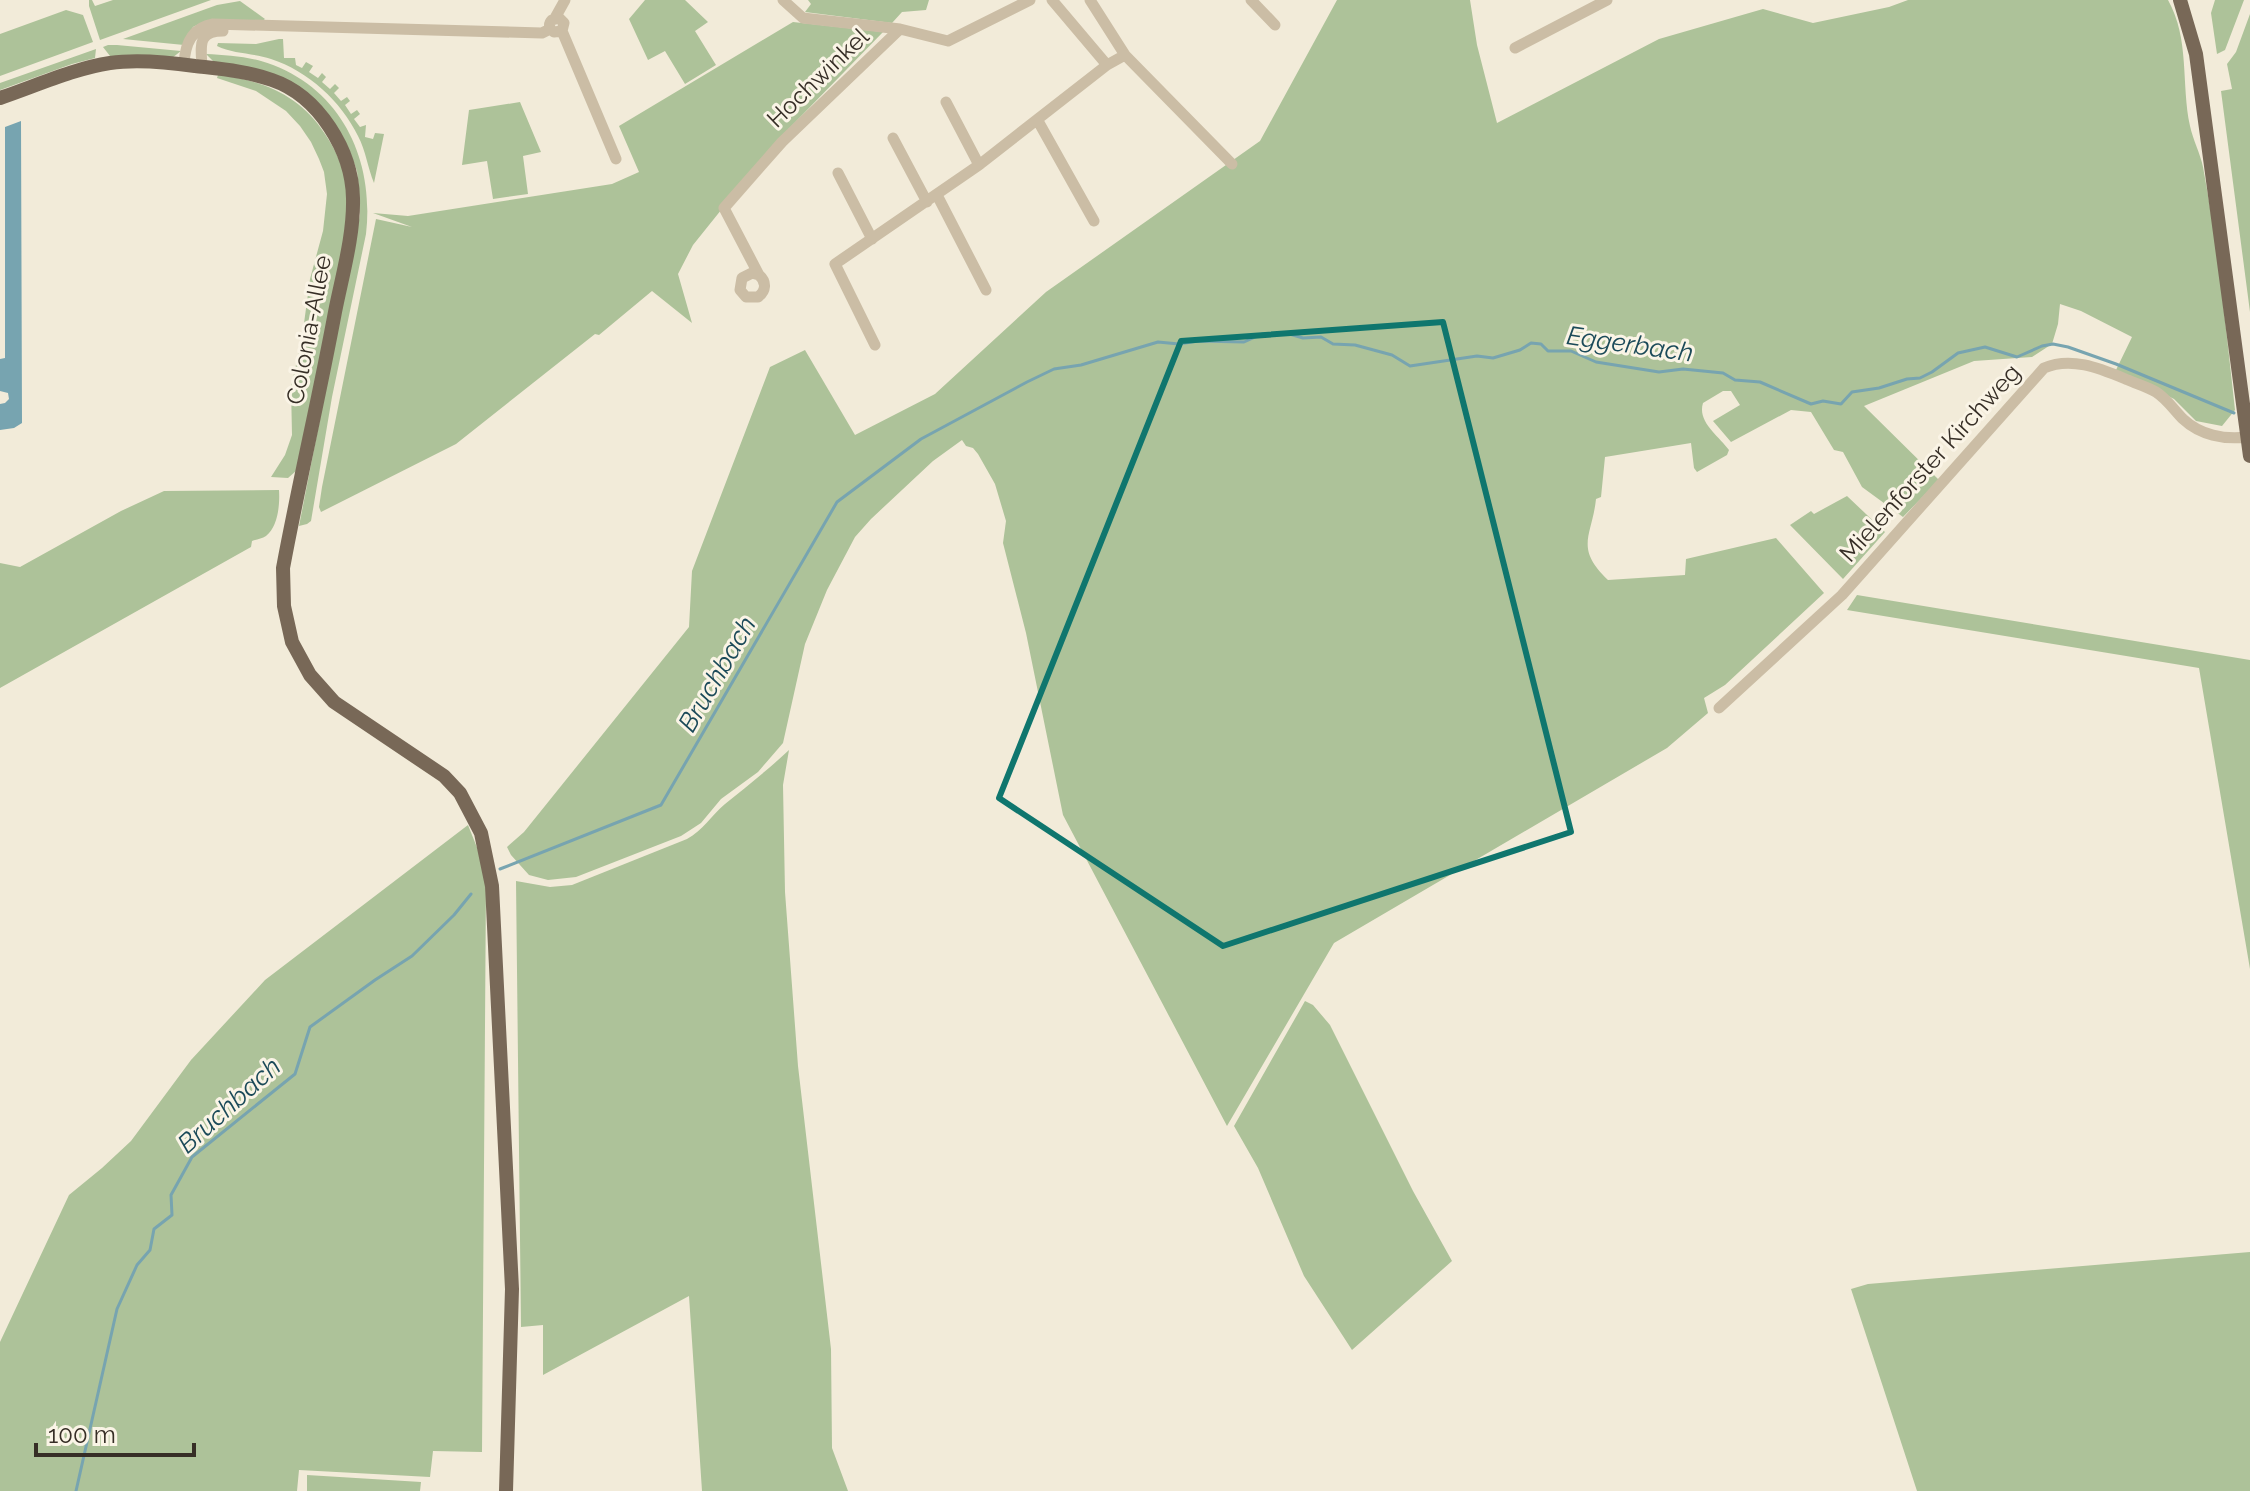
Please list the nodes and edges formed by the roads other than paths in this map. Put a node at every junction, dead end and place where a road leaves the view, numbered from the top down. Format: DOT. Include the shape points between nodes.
graph roads {
  1 [pos="565,0"];
  2 [pos="783,0"];
  3 [pos="1030,0"];
  4 [pos="1052,0"];
  5 [pos="1090,0"];
  6 [pos="1251,0"];
  7 [pos="1607,0"];
  8 [pos="2180,0"];
  9 [pos="1275,25"];
  10 [pos="248,26"];
  11 [pos="556,26"];
  12 [pos="900,29"];
  13 [pos="1515,48"];
  14 [pos="1125,55"];
  15 [pos="184,64"];
  16 [pos="1107,65"];
  17 [pos="202,67"];
  18 [pos="0,98"];
  19 [pos="946,102"];
  20 [pos="1038,121"];
  21 [pos="893,138"];
  22 [pos="616,159"];
  23 [pos="1232,164"];
  24 [pos="979,165"];
  25 [pos="838,173"];
  26 [pos="932,199"];
  27 [pos="1094,221"];
  28 [pos="872,239"];
  29 [pos="759,275"];
  30 [pos="986,290"];
  31 [pos="875,345"];
  32 [pos="2247,437"];
  33 [pos="2250,456"];
  34 [pos="1719,708"];
  35 [pos="506,1491"];
  1 -- 11 [label="street"];
  2 -- 12 [label="street" via="803,18"];
  3 -- 12 [label="street, Hochwinkel" via="948,41"];
  4 -- 16 [label="street"];
  5 -- 14 [label="street"];
  6 -- 9 [label="street"];
  7 -- 13 [label="street"];
  8 -- 32 [label="main road" via="2196,54"];
  10 -- 11 [label="street" via="542,33"];
  10 -- 15 [label="street" via="198,28 185,49"];
  10 -- 17 [label="street" via="208,33 201,46"];
  11 -- 22 [label="street"];
  12 -- 29 [label="street, Hochwinkel" via="782,142 724,208"];
  14 -- 16 [label="street"];
  14 -- 23 [label="street"];
  15 -- 17 [label="main road, Colonia-Allee"];
  15 -- 18 [label="main road, Colonia-Allee" via="109,63"];
  16 -- 20 [label="street"];
  17 -- 35 [label="main road, Colonia-Allee" via="275,81 311,105 334,134 352,183 346,254 283,568 284,606 292,642 310,675 334,702 444,776 460,793 481,833 492,886 512,1289"];
  19 -- 24 [label="street"];
  20 -- 24 [label="street"];
  20 -- 27 [label="street"];
  21 -- 26 [label="street"];
  24 -- 26 [label="street"];
  25 -- 28 [label="street"];
  26 -- 28 [label="street"];
  26 -- 30 [label="street"];
  28 -- 31 [label="street" via="835,264"];
  32 -- 33 [label="main road"];
  32 -- 34 [label="street, Mielenforster Kirchweg" via="2199,432 2155,392 2109,372 2079,363 2056,362 2044,368 1842,595"];
}
